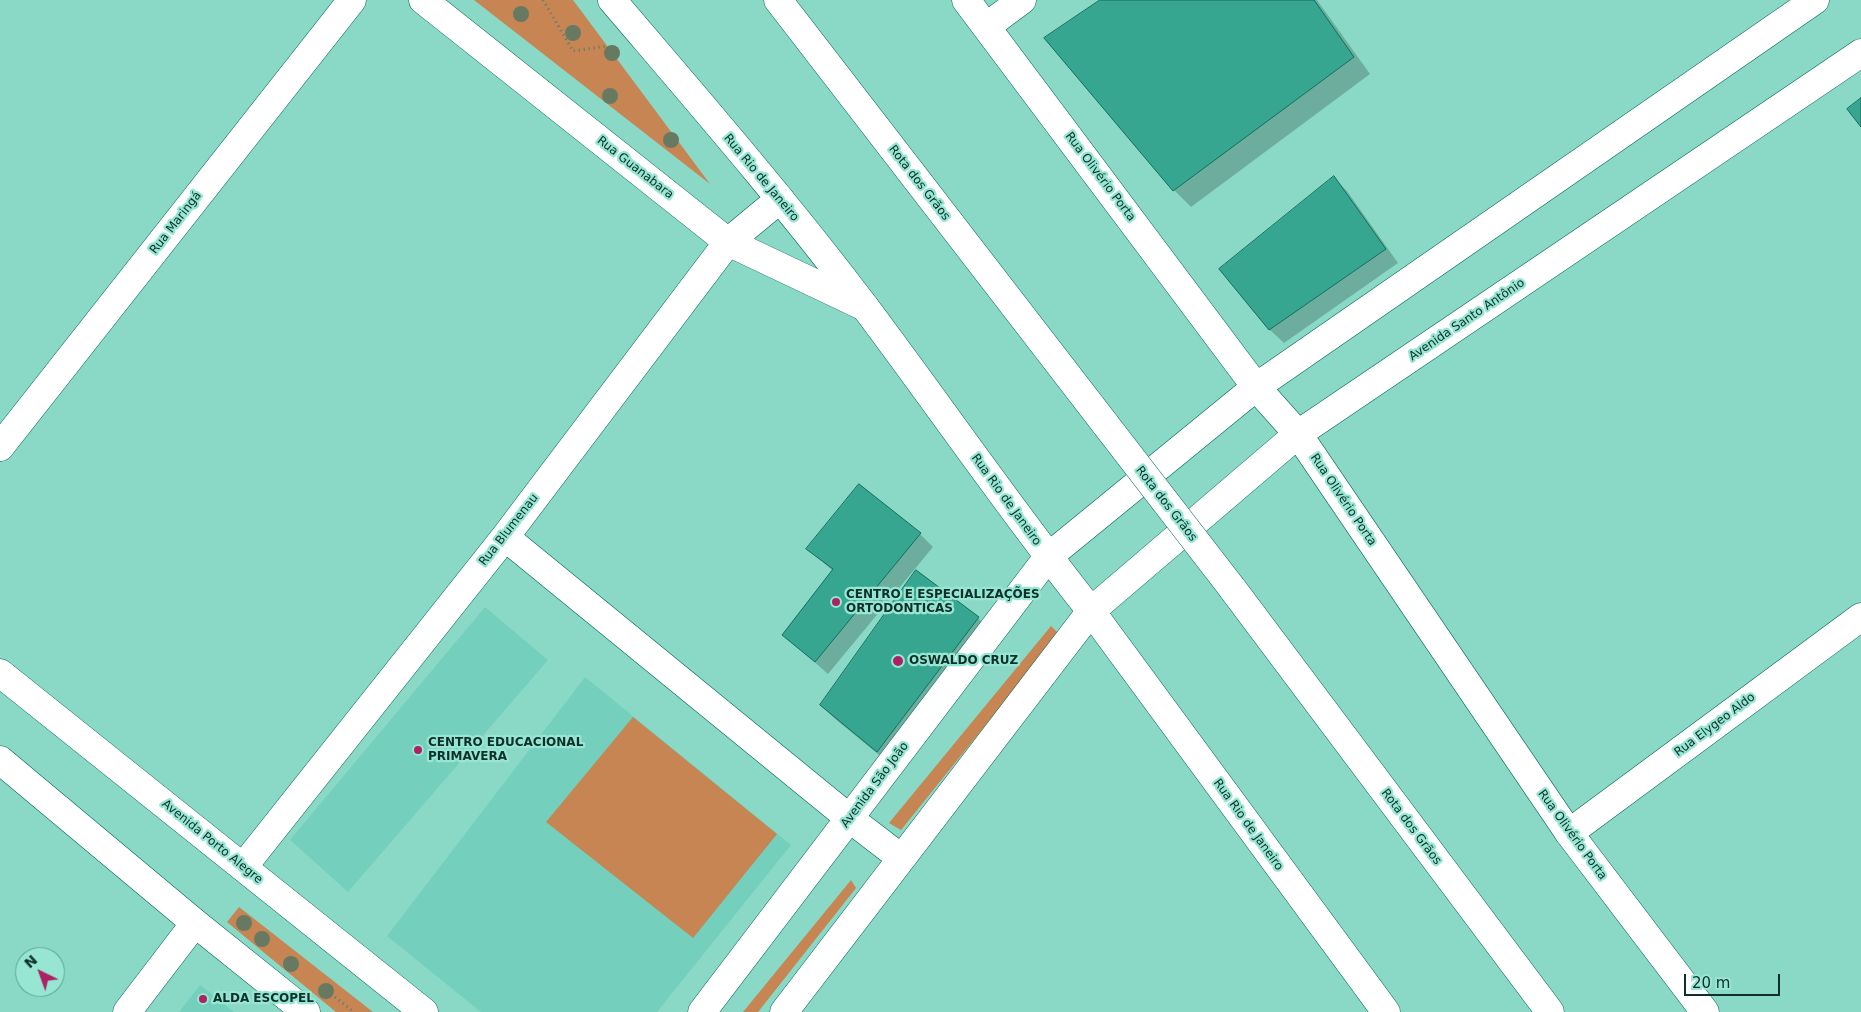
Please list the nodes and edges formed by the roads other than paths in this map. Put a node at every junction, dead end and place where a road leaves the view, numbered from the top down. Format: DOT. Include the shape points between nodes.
graph roads {
  1 [pos="352,0"];
  2 [pos="423,0"];
  3 [pos="612,0"];
  4 [pos="778,0"];
  5 [pos="966,0"];
  6 [pos="1022,0"];
  7 [pos="1815,0"];
  8 [pos="987,26"];
  9 [pos="1861,54"];
  10 [pos="780,199"];
  11 [pos="728,242"];
  12 [pos="865,307"];
  13 [pos="1256,387"];
  14 [pos="1298,434"];
  15 [pos="0,447"];
  16 [pos="505,537"];
  17 [pos="1048,557"];
  18 [pos="1091,611"];
  19 [pos="1861,617"];
  20 [pos="0,673"];
  21 [pos="0,760"];
  22 [pos="849,818"];
  23 [pos="1569,833"];
  24 [pos="901,858"];
  25 [pos="244,866"];
  26 [pos="195,923"];
  27 [pos="1385,1011"];
  28 [pos="127,1012"];
  29 [pos="306,1012"];
  30 [pos="424,1012"];
  31 [pos="702,1012"];
  32 [pos="784,1012"];
  33 [pos="1550,1012"];
  34 [pos="1705,1012"];
  1 -- 15 [label="street, Rua Maringá"];
  2 -- 11 [label="street, Rua Guanabara"];
  3 -- 10 [label="street, Rua Rio de Janeiro"];
  4 -- 33 [label="street, Rota dos Grãos, bridge" via="1232,588"];
  5 -- 8 [label="street, Rua Olivério Porta"];
  6 -- 8 [label="street"];
  7 -- 13 [label="street"];
  8 -- 13 [label="street, Rua Olivério Porta"];
  9 -- 14 [label="street, Avenida Santo Antônio"];
  10 -- 11 [label="street, Rua Blumenau"];
  10 -- 12 [label="street, Rua Rio de Janeiro"];
  11 -- 12 [label="street, Rua Guanabara"];
  11 -- 16 [label="street, Rua Blumenau"];
  12 -- 17 [label="street, Rua Rio de Janeiro"];
  13 -- 14 [label="street, Rua Olivério Porta"];
  13 -- 17 [label="street"];
  14 -- 18 [label="street, Avenida Santo Antônio"];
  14 -- 23 [label="street, Rua Olivério Porta"];
  16 -- 22 [label="street"];
  16 -- 25 [label="street, Rua Blumenau"];
  17 -- 18 [label="street, Rua Rio de Janeiro"];
  17 -- 22 [label="street, Avenida São João"];
  18 -- 24 [label="street"];
  18 -- 27 [label="street, Rua Rio de Janeiro"];
  19 -- 23 [label="street, Rua Elygeo Aldo"];
  20 -- 25 [label="street, Avenida Porto Alegre"];
  21 -- 26 [label="street"];
  22 -- 24 [label="street"];
  22 -- 31 [label="street, Avenida São João"];
  23 -- 34 [label="street, Rua Olivério Porta"];
  24 -- 32 [label="street"];
  25 -- 30 [label="street, Avenida Porto Alegre"];
  26 -- 28 [label="street"];
  26 -- 29 [label="street"];
}
